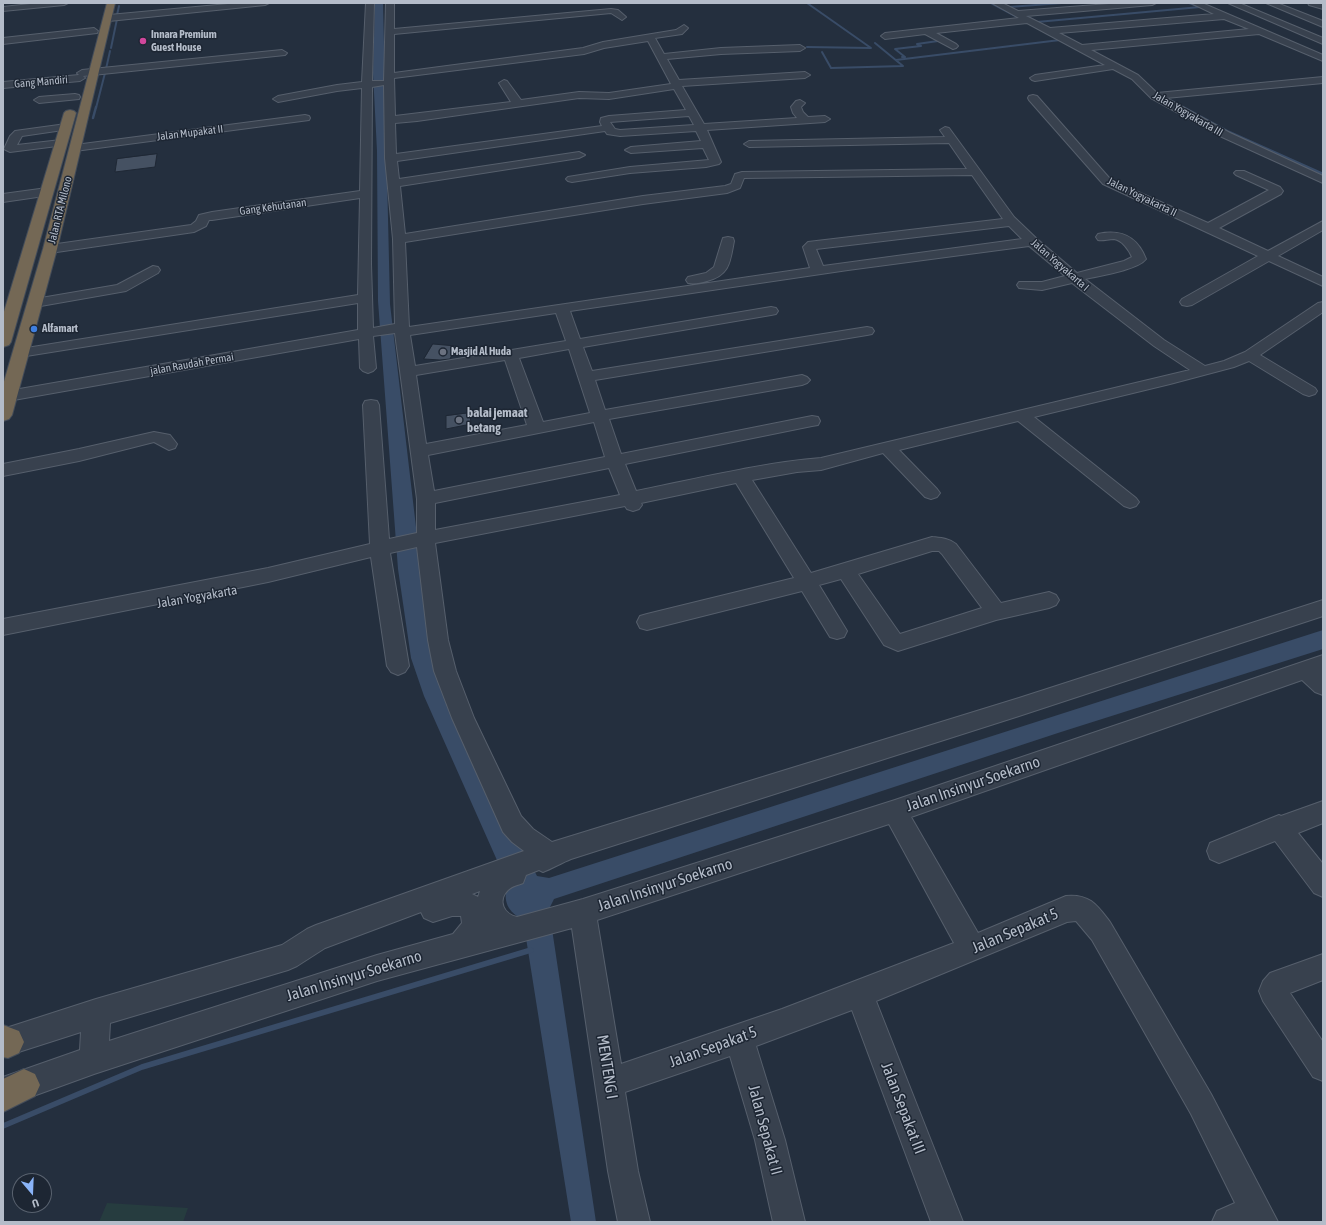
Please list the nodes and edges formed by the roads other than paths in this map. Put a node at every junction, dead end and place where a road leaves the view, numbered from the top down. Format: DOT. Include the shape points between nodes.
graph roads {
  1 [pos="64,3"];
  2 [pos="265,3"];
  3 [pos="370,3"];
  4 [pos="390,3"];
  5 [pos="996,3"];
  6 [pos="1001,3"];
  7 [pos="1152,3"];
  8 [pos="1195,3"];
  9 [pos="1232,3"];
  10 [pos="1270,3"];
  11 [pos="1312,3"];
  12 [pos="110,7"];
  13 [pos="1323,7"];
  14 [pos="517,8"];
  15 [pos="3,9"];
  16 [pos="483,12"];
  17 [pos="1017,14"];
  18 [pos="1225,16"];
  19 [pos="622,17"];
  20 [pos="521,20"];
  21 [pos="1028,20"];
  22 [pos="487,23"];
  23 [pos="1323,24"];
  24 [pos="372,25"];
  25 [pos="389,27"];
  26 [pos="641,28"];
  27 [pos="684,28"];
  28 [pos="94,31"];
  29 [pos="1260,31"];
  30 [pos="928,32"];
  31 [pos="1050,32"];
  32 [pos="610,35"];
  33 [pos="885,36"];
  34 [pos="650,37"];
  35 [pos="3,41"];
  36 [pos="1323,41"];
  37 [pos="603,45"];
  38 [pos="952,46"];
  39 [pos="379,47"];
  40 [pos="800,48"];
  41 [pos="1080,48"];
  42 [pos="282,53"];
  43 [pos="662,57"];
  44 [pos="1323,58"];
  45 [pos="1114,66"];
  46 [pos="86,74"];
  47 [pos="805,75"];
  48 [pos="1035,78"];
  49 [pos="1323,80"];
  50 [pos="380,81"];
  51 [pos="504,83"];
  52 [pos="677,84"];
  53 [pos="3,85"];
  54 [pos="1155,96"];
  55 [pos="75,97"];
  56 [pos="1033,98"];
  57 [pos="278,99"];
  58 [pos="39,100"];
  59 [pos="800,103"];
  60 [pos="518,104"];
  61 [pos="691,113"];
  62 [pos="305,118"];
  63 [pos="825,119"];
  64 [pos="390,120"];
  65 [pos="805,120"];
  66 [pos="67,123"];
  67 [pos="12,125"];
  68 [pos="700,127"];
  69 [pos="607,128"];
  70 [pos="61,143"];
  71 [pos="708,144"];
  72 [pos="749,144"];
  73 [pos="75,148"];
  74 [pos="6,149"];
  75 [pos="631,150"];
  76 [pos="579,155"];
  77 [pos="391,158"];
  78 [pos="975,172"];
  79 [pos="1240,173"];
  80 [pos="68,176"];
  81 [pos="51,178"];
  82 [pos="572,179"];
  83 [pos="1323,180"];
  84 [pos="393,183"];
  85 [pos="47,192"];
  86 [pos="365,194"];
  87 [pos="3,198"];
  88 [pos="1012,222"];
  89 [pos="1323,225"];
  90 [pos="1213,230"];
  91 [pos="1102,237"];
  92 [pos="399,239"];
  93 [pos="728,241"];
  94 [pos="1032,242"];
  95 [pos="50,249"];
  96 [pos="1267,256"];
  97 [pos="153,270"];
  98 [pos="818,270"];
  99 [pos="1074,278"];
  100 [pos="1323,282"];
  101 [pos="1024,285"];
  102 [pos="683,291"];
  103 [pos="364,298"];
  104 [pos="1187,302"];
  105 [pos="36,303"];
  106 [pos="1323,306"];
  107 [pos="562,309"];
  108 [pos="771,311"];
  109 [pos="1308,316"];
  110 [pos="1323,324"];
  111 [pos="399,329"];
  112 [pos="867,331"];
  113 [pos="370,332"];
  114 [pos="3,342"];
  115 [pos="574,343"];
  116 [pos="20,353"];
  117 [pos="510,354"];
  118 [pos="1250,355"];
  119 [pos="368,368"];
  120 [pos="1203,371"];
  121 [pos="408,372"];
  122 [pos="586,377"];
  123 [pos="802,380"];
  124 [pos="1309,391"];
  125 [pos="8,396"];
  126 [pos="371,405"];
  127 [pos="3,415"];
  128 [pos="1021,415"];
  129 [pos="599,416"];
  130 [pos="812,421"];
  131 [pos="537,428"];
  132 [pos="169,444"];
  133 [pos="887,447"];
  134 [pos="419,451"];
  135 [pos="615,460"];
  136 [pos="3,470"];
  137 [pos="743,479"];
  138 [pos="931,493"];
  139 [pos="426,499"];
  140 [pos="632,501"];
  141 [pos="1130,502"];
  142 [pos="419,544"];
  143 [pos="385,552"];
  144 [pos="845,570"];
  145 [pos="806,582"];
  146 [pos="1049,600"];
  147 [pos="1323,608"];
  148 [pos="996,612"];
  149 [pos="647,622"];
  150 [pos="3,627"];
  151 [pos="838,631"];
  152 [pos="3,636"];
  153 [pos="398,666"];
  154 [pos="1314,667"];
  155 [pos="1323,686"];
  156 [pos="895,811"];
  157 [pos="1323,812"];
  158 [pos="1278,827"];
  159 [pos="1219,851"];
  160 [pos="537,861"];
  161 [pos="488,879"];
  162 [pos="1323,884"];
  163 [pos="583,912"];
  164 [pos="521,929"];
  165 [pos="461,945"];
  166 [pos="972,949"];
  167 [pos="288,957"];
  168 [pos="1323,967"];
  169 [pos="859,993"];
  170 [pos="96,1013"];
  171 [pos="739,1038"];
  172 [pos="5,1042"];
  173 [pos="94,1060"];
  174 [pos="1323,1067"];
  175 [pos="609,1083"];
  176 [pos="10,1091"];
  177 [pos="1248,1218"];
  178 [pos="634,1222"];
  179 [pos="789,1222"];
  180 [pos="947,1222"];
  1 -- 15 [label="street"];
  2 -- 12 [label="street"];
  3 -- 24 [label="street"];
  4 -- 25 [label="street"];
  5 -- 6 [label="street"];
  5 -- 17 [label="street, Jalan Yogyakarta III"];
  7 -- 17 [label="street"];
  8 -- 18 [label="street"];
  9 -- 36 [label="street"];
  10 -- 23 [label="street"];
  11 -- 13 [label="street"];
  12 -- 28 [label="highway, Jalan RTA Milono"];
  12 -- 46 [label="highway, Jalan RTA Milono"];
  14 -- 20 [label="street"];
  16 -- 22 [label="street"];
  17 -- 21 [label="street, Jalan Yogyakarta III"];
  18 -- 29 [label="street"];
  18 -- 31 [label="street"];
  19 -- 20 [label="street" via="611,11 558,13"];
  20 -- 22 [label="street"];
  21 -- 30 [label="street"];
  21 -- 31 [label="street, Jalan Yogyakarta III"];
  22 -- 25 [label="street"];
  24 -- 25 [label="street"];
  24 -- 39 [label="street"];
  25 -- 39 [label="street"];
  26 -- 34 [label="street"];
  27 -- 34 [label="street" via="679,32"];
  28 -- 35 [label="street"];
  28 -- 46 [label="highway, Jalan RTA Milono"];
  29 -- 41 [label="street"];
  29 -- 44 [label="street"];
  30 -- 33 [label="street"];
  30 -- 38 [label="street"];
  31 -- 41 [label="street, Jalan Yogyakarta III"];
  32 -- 37 [label="street" via="605,37"];
  34 -- 37 [label="street"];
  34 -- 43 [label="street"];
  37 -- 50 [label="street" via="580,52"];
  39 -- 50 [label="street"];
  39 -- 50 [label="street"];
  40 -- 43 [label="street" via="721,51"];
  41 -- 45 [label="street, Jalan Yogyakarta III"];
  42 -- 46 [label="street, Gang Mandiri"];
  43 -- 52 [label="street"];
  45 -- 48 [label="street"];
  45 -- 54 [label="street, Jalan Yogyakarta III" via="1140,80"];
  46 -- 53 [label="street, Gang Mandiri"];
  46 -- 55 [label="highway, Jalan RTA Milono"];
  46 -- 73 [label="highway, Jalan RTA Milono"];
  47 -- 52 [label="street"];
  49 -- 54 [label="street"];
  50 -- 57 [label="street"];
  50 -- 64 [label="street"];
  50 -- 86 [label="street" via="368,124"];
  51 -- 60 [label="street"];
  52 -- 60 [label="street" via="609,96 579,95"];
  52 -- 61 [label="street"];
  54 -- 83 [label="street, Jalan Yogyakarta III" via="1226,135"];
  55 -- 58 [label="street"];
  55 -- 66 [label="highway, Jalan RTA Milono"];
  56 -- 90 [label="street, Jalan Yogyakarta II" via="1107,182"];
  59 -- 65 [label="street" via="796,107"];
  60 -- 64 [label="street"];
  61 -- 68 [label="street"];
  61 -- 69 [label="street" via="606,119"];
  62 -- 73 [label="street, Jalan Mupakat II"];
  63 -- 65 [label="street"];
  64 -- 77 [label="street"];
  65 -- 68 [label="street"];
  66 -- 67 [label="street"];
  66 -- 70 [label="highway, Jalan RTA Milono"];
  66 -- 74 [label="street" via="19,133"];
  68 -- 69 [label="street" via="620,133 611,132"];
  68 -- 71 [label="street"];
  69 -- 77 [label="street"];
  70 -- 74 [label="street"];
  70 -- 81 [label="highway, Jalan RTA Milono"];
  71 -- 75 [label="street"];
  71 -- 82 [label="street" via="716,161 712,163 630,170"];
  72 -- 78 [label="street, Jalan Yogyakarta I" via="948,135"];
  73 -- 80 [label="highway, Jalan RTA Milono"];
  76 -- 84 [label="street"];
  77 -- 84 [label="street"];
  78 -- 88 [label="street, Jalan Yogyakarta I"];
  78 -- 92 [label="street" via="742,175 738,176 736,186 727,189"];
  79 -- 90 [label="street" via="1277,191 1210,226"];
  80 -- 81 [label="highway"];
  80 -- 95 [label="highway, Jalan RTA Milono"];
  81 -- 85 [label="highway, Jalan RTA Milono"];
  84 -- 92 [label="street"];
  85 -- 87 [label="street"];
  85 -- 114 [label="highway, Jalan RTA Milono"];
  86 -- 95 [label="street, Gang Kehutanan" via="212,216 203,218 199,226 187,229"];
  86 -- 103 [label="street"];
  88 -- 94 [label="street, Jalan Yogyakarta I"];
  88 -- 98 [label="street" via="813,245 809,247"];
  89 -- 96 [label="street"];
  90 -- 96 [label="street, Jalan Yogyakarta II"];
  91 -- 99 [label="street" via="1122,238 1139,259"];
  92 -- 111 [label="street"];
  93 -- 102 [label="street" via="720,271 684,283"];
  94 -- 98 [label="street, jalan Raudah Permai"];
  94 -- 99 [label="street, Jalan Yogyakarta I"];
  95 -- 105 [label="highway, Jalan RTA Milono"];
  96 -- 100 [label="street, Jalan Yogyakarta II"];
  96 -- 104 [label="street"];
  97 -- 105 [label="street" via="121,288"];
  98 -- 102 [label="street, jalan Raudah Permai"];
  99 -- 101 [label="street" via="1042,286"];
  99 -- 120 [label="street, Jalan Yogyakarta I" via="1160,343"];
  102 -- 107 [label="street, jalan Raudah Permai"];
  103 -- 113 [label="street"];
  103 -- 116 [label="street"];
  105 -- 116 [label="highway, Jalan RTA Milono"];
  106 -- 109 [label="street"];
  107 -- 111 [label="street, jalan Raudah Permai"];
  107 -- 115 [label="street"];
  108 -- 115 [label="street"];
  109 -- 110 [label="street"];
  109 -- 118 [label="street"];
  111 -- 113 [label="street, jalan Raudah Permai"];
  111 -- 121 [label="street"];
  112 -- 122 [label="street"];
  113 -- 119 [label="street"];
  113 -- 125 [label="street, jalan Raudah Permai"];
  115 -- 117 [label="street"];
  115 -- 122 [label="street"];
  116 -- 125 [label="highway, Jalan RTA Milono"];
  117 -- 121 [label="street"];
  117 -- 131 [label="street"];
  118 -- 120 [label="street"];
  118 -- 124 [label="street"];
  120 -- 128 [label="street"];
  121 -- 134 [label="street"];
  122 -- 129 [label="street"];
  123 -- 129 [label="street"];
  125 -- 127 [label="highway, Jalan RTA Milono"];
  126 -- 143 [label="street" via="376,496"];
  128 -- 133 [label="street"];
  128 -- 141 [label="street"];
  129 -- 131 [label="street"];
  129 -- 135 [label="street"];
  130 -- 135 [label="street"];
  131 -- 134 [label="street"];
  132 -- 136 [label="street" via="164,439 154,437"];
  133 -- 137 [label="street" via="779,475"];
  133 -- 138 [label="street"];
  134 -- 139 [label="street"];
  135 -- 139 [label="street"];
  135 -- 140 [label="street"];
  137 -- 140 [label="street"];
  137 -- 145 [label="street"];
  139 -- 142 [label="street"];
  140 -- 142 [label="street"];
  142 -- 143 [label="street"];
  142 -- 160 [label="street" via="442,658 463,718 512,824 526,840"];
  143 -- 150 [label="street"];
  143 -- 152 [label="street, Jalan Yogyakarta" via="268,584"];
  143 -- 153 [label="street"];
  144 -- 145 [label="street"];
  144 -- 148 [label="street" via="932,544 944,545"];
  144 -- 148 [label="street" via="891,639 898,643"];
  145 -- 149 [label="street"];
  145 -- 151 [label="street"];
  146 -- 148 [label="street"];
  147 -- 160 [label="street"];
  154 -- 155 [label="street"];
  154 -- 156 [label="street, Jalan Insinyur Soekarno"];
  156 -- 163 [label="street, Jalan Insinyur Soekarno"];
  156 -- 166 [label="street"];
  157 -- 158 [label="street"];
  158 -- 159 [label="street"];
  158 -- 162 [label="street"];
  160 -- 161 [label="street"];
  161 -- 164 [label="street" via="495,886 491,913 504,926"];
  161 -- 167 [label="street" via="316,938"];
  163 -- 164 [label="street, Jalan Insinyur Soekarno"];
  163 -- 175 [label="street, MENTENG I"];
  164 -- 165 [label="street, Jalan Insinyur Soekarno"];
  165 -- 167 [label="street" via="474,931 476,923 471,907 463,902 455,902"];
  165 -- 173 [label="street, Jalan Insinyur Soekarno" via="377,968"];
  166 -- 169 [label="street, Jalan Sepakat 5"];
  166 -- 177 [label="street, Jalan Sepakat 5" via="1066,909 1076,908 1088,914 1127,974 1201,1104"];
  167 -- 170 [label="street"];
  168 -- 174 [label="street" via="1280,983 1273,991"];
  169 -- 171 [label="street, Jalan Sepakat 5"];
  169 -- 180 [label="street, Jalan Sepakat III"];
  170 -- 172 [label="street"];
  170 -- 173 [label="street"];
  171 -- 175 [label="street, Jalan Sepakat 5"];
  171 -- 179 [label="street, Jalan Sepakat II" via="770,1140"];
  173 -- 176 [label="street, Jalan Insinyur Soekarno"];
  175 -- 178 [label="street, MENTENG I"];
}
